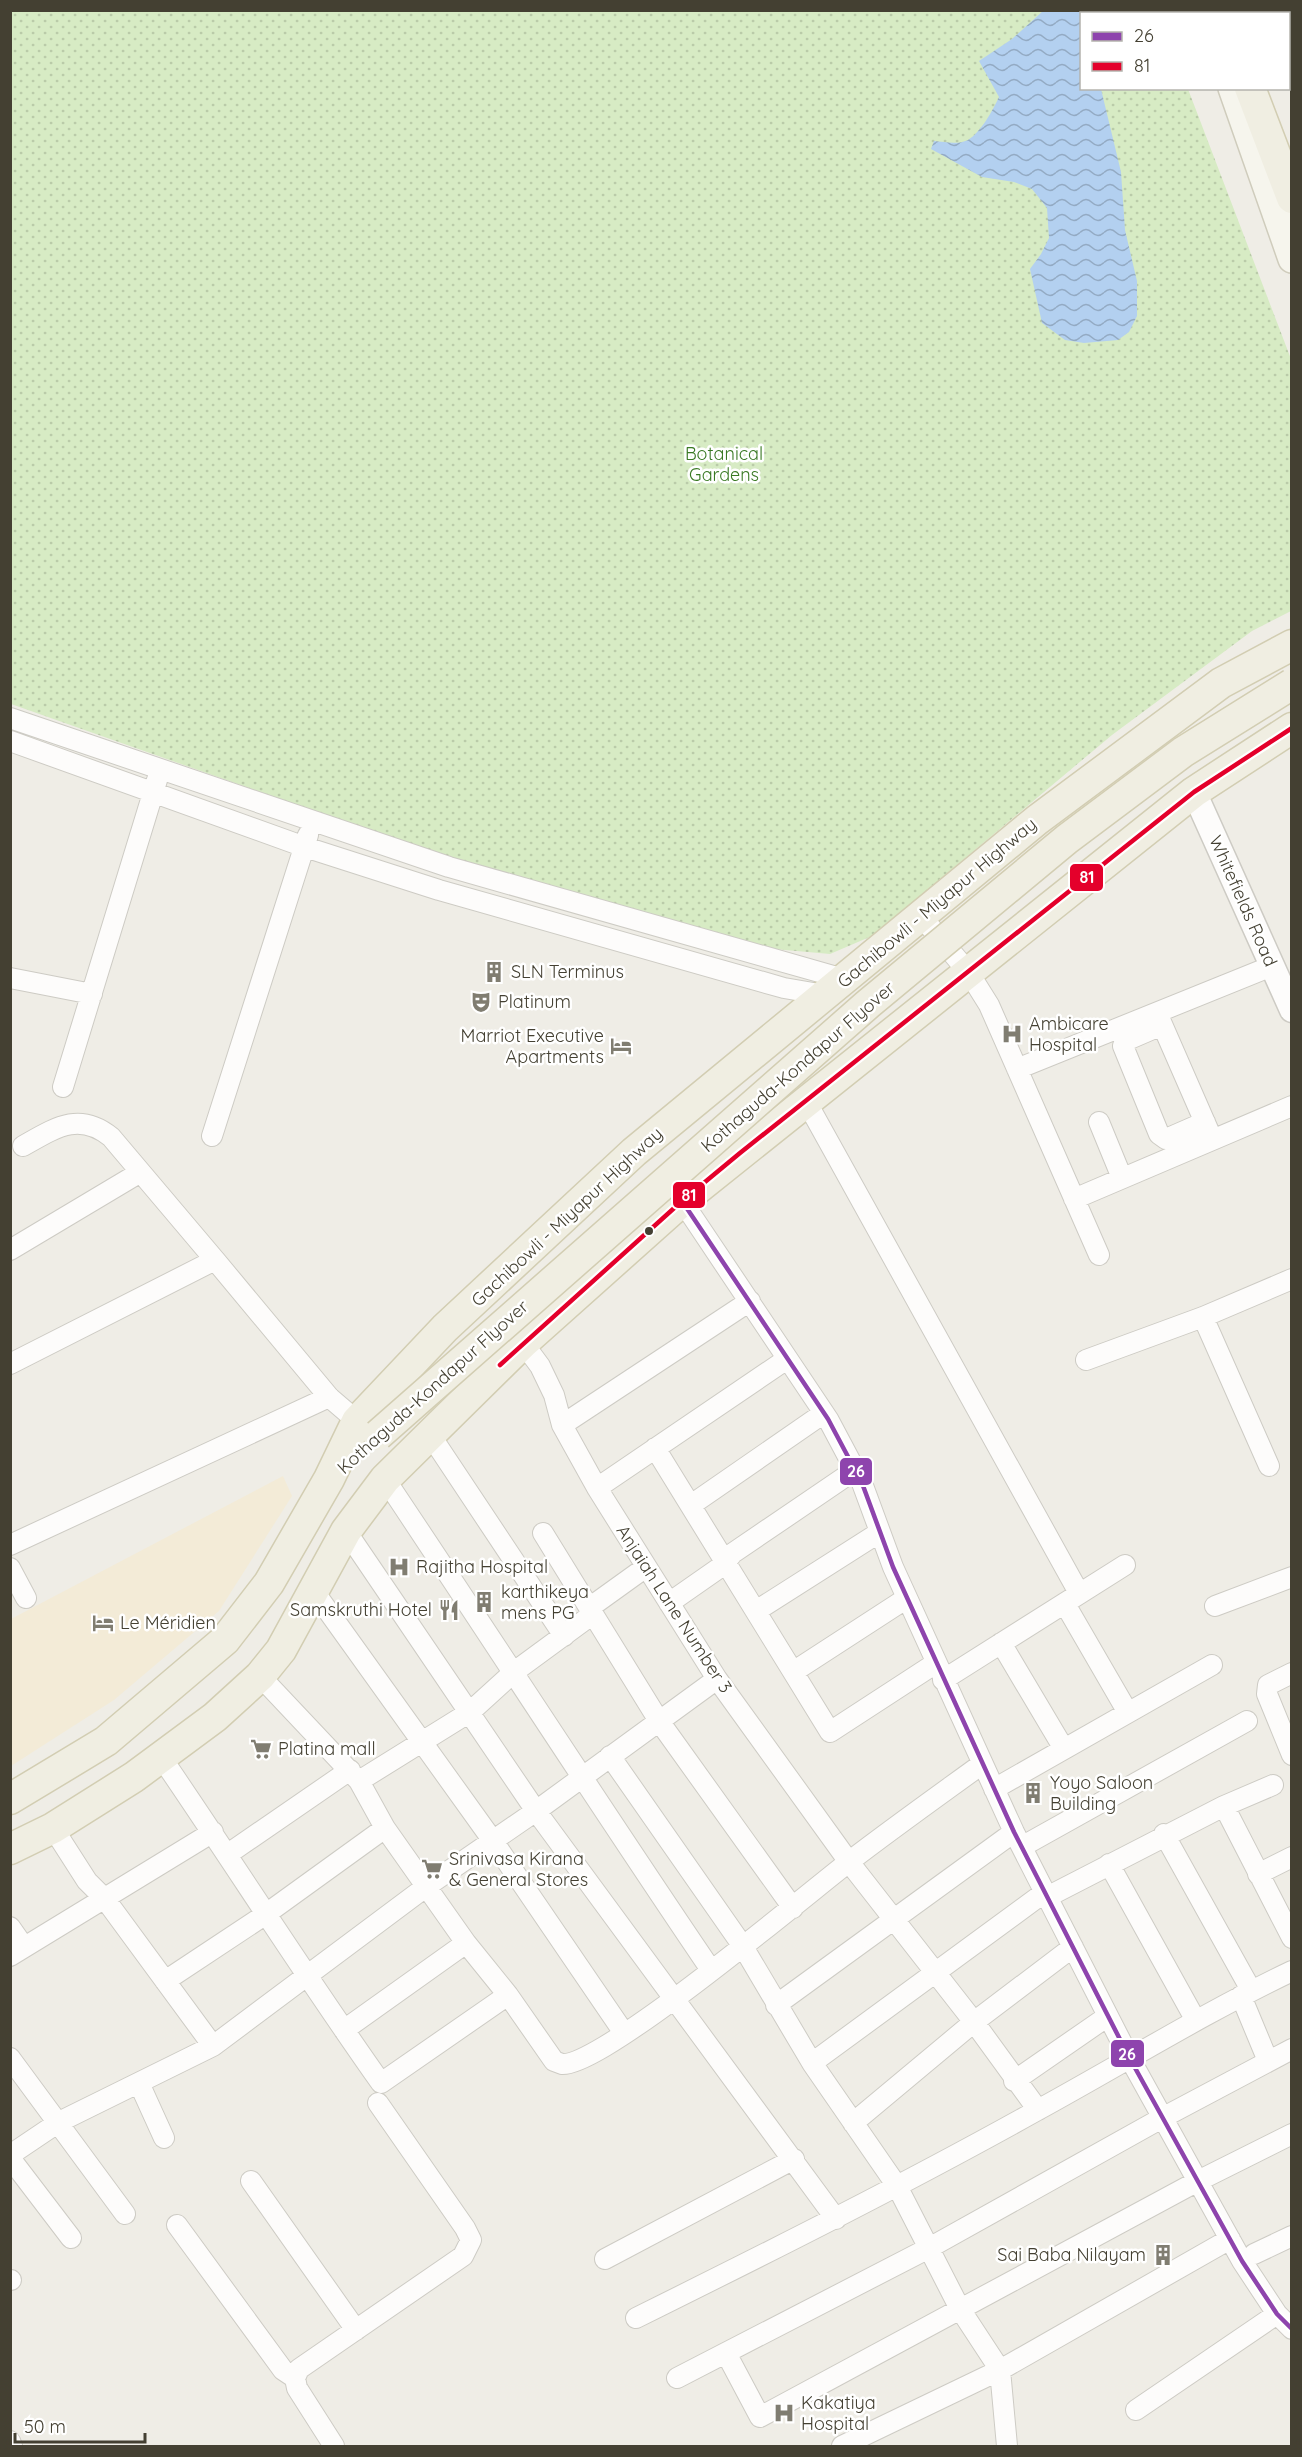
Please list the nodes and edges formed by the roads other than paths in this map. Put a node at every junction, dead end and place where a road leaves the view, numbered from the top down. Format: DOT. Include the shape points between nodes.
graph roads {
  1 [pos="1233,90"];
  2 [pos="1251,90"];
  3 [pos="1266,90"];
  4 [pos="1292,157"];
  5 [pos="1292,198"];
  6 [pos="1292,259"];
  7 [pos="1292,645"];
  8 [pos="1292,684"];
  9 [pos="10,718"];
  10 [pos="1292,728"];
  11 [pos="10,741"];
  12 [pos="161,769"];
  13 [pos="1194,792"];
  14 [pos="153,793"];
  15 [pos="313,821"];
  16 [pos="305,847"];
  17 [pos="921,916"];
  18 [pos="1272,966"];
  19 [pos="969,973"];
  20 [pos="10,978"];
  21 [pos="834,987"];
  22 [pos="92,994"];
  23 [pos="1292,1010"];
  24 [pos="1159,1019"];
  25 [pos="1111,1031"];
  26 [pos="1017,1069"];
  27 [pos="63,1087"];
  28 [pos="806,1101"];
  29 [pos="1292,1106"];
  30 [pos="1099,1122"];
  31 [pos="1208,1131"];
  32 [pos="212,1136"];
  33 [pos="23,1146"];
  34 [pos="1164,1153"];
  35 [pos="1123,1171"];
  36 [pos="139,1173"];
  37 [pos="1074,1199"];
  38 [pos="682,1201"];
  39 [pos="10,1250"];
  40 [pos="1099,1255"];
  41 [pos="215,1260"];
  42 [pos="1292,1279"];
  43 [pos="750,1302"];
  44 [pos="1203,1317"];
  45 [pos="523,1343"];
  46 [pos="788,1359"];
  47 [pos="1086,1360"];
  48 [pos="10,1364"];
  49 [pos="329,1397"];
  50 [pos="824,1413"];
  51 [pos="562,1425"];
  52 [pos="368,1428"];
  53 [pos="429,1432"];
  54 [pos="655,1448"];
  55 [pos="1269,1466"];
  56 [pos="855,1470"];
  57 [pos="385,1479"];
  58 [pos="597,1488"];
  59 [pos="691,1505"];
  60 [pos="346,1531"];
  61 [pos="880,1532"];
  62 [pos="543,1533"];
  63 [pos="10,1545"];
  64 [pos="726,1561"];
  65 [pos="1125,1565"];
  66 [pos="646,1567"];
  67 [pos="10,1568"];
  68 [pos="1292,1577"];
  69 [pos="313,1590"];
  70 [pos="907,1598"];
  71 [pos="27,1599"];
  72 [pos="1072,1599"];
  73 [pos="669,1603"];
  74 [pos="1215,1606"];
  75 [pos="591,1611"];
  76 [pos="756,1611"];
  77 [pos="564,1636"];
  78 [pos="1001,1643"];
  79 [pos="1212,1665"];
  80 [pos="514,1672"];
  81 [pos="793,1672"];
  82 [pos="939,1672"];
  83 [pos="260,1676"];
  84 [pos="1284,1676"];
  85 [pos="717,1679"];
  86 [pos="1128,1711"];
  87 [pos="470,1712"];
  88 [pos="659,1721"];
  89 [pos="1247,1721"];
  90 [pos="106,1741"];
  91 [pos="421,1741"];
  92 [pos="1064,1749"];
  93 [pos="1292,1755"];
  94 [pos="610,1756"];
  95 [pos="161,1757"];
  96 [pos="982,1764"];
  97 [pos="67,1767"];
  98 [pos="354,1775"];
  99 [pos="134,1777"];
  100 [pos="581,1778"];
  101 [pos="1273,1785"];
  102 [pos="994,1789"];
  103 [pos="10,1799"];
  104 [pos="94,1802"];
  105 [pos="1224,1806"];
  106 [pos="536,1811"];
  107 [pos="52,1828"];
  108 [pos="385,1828"];
  109 [pos="213,1832"];
  110 [pos="1164,1834"];
  111 [pos="1018,1839"];
  112 [pos="493,1841"];
  113 [pos="10,1849"];
  114 [pos="228,1854"];
  115 [pos="1292,1857"];
  116 [pos="849,1862"];
  117 [pos="1109,1864"];
  118 [pos="1258,1874"];
  119 [pos="427,1886"];
  120 [pos="1046,1894"];
  121 [pos="105,1899"];
  122 [pos="793,1908"];
  123 [pos="266,1914"];
  124 [pos="893,1920"];
  125 [pos="10,1927"];
  126 [pos="1292,1938"];
  127 [pos="466,1943"];
  128 [pos="742,1945"];
  129 [pos="1073,1947"];
  130 [pos="17,1952"];
  131 [pos="711,1970"];
  132 [pos="1292,1971"];
  133 [pos="934,1973"];
  134 [pos="306,1977"];
  135 [pos="165,1981"];
  136 [pos="1246,1993"];
  137 [pos="508,1995"];
  138 [pos="676,1999"];
  139 [pos="776,2005"];
  140 [pos="1108,2016"];
  141 [pos="1195,2019"];
  142 [pos="974,2022"];
  143 [pos="344,2030"];
  144 [pos="624,2033"];
  145 [pos="213,2046"];
  146 [pos="1292,2049"];
  147 [pos="1129,2057"];
  148 [pos="10,2058"];
  149 [pos="1268,2061"];
  150 [pos="812,2062"];
  151 [pos="1014,2081"];
  152 [pos="138,2083"];
  153 [pos="378,2103"];
  154 [pos="1038,2110"];
  155 [pos="1162,2118"];
  156 [pos="59,2121"];
  157 [pos="854,2123"];
  158 [pos="1292,2134"];
  159 [pos="164,2138"];
  160 [pos="10,2157"];
  161 [pos="794,2159"];
  162 [pos="250,2181"];
  163 [pos="1198,2181"];
  164 [pos="897,2186"];
  165 [pos="125,2214"];
  166 [pos="836,2219"];
  167 [pos="177,2225"];
  168 [pos="1292,2236"];
  169 [pos="71,2238"];
  170 [pos="1230,2239"];
  171 [pos="929,2248"];
  172 [pos="1254,2254"];
  173 [pos="605,2259"];
  174 [pos="960,2309"];
  175 [pos="1277,2314"];
  176 [pos="636,2318"];
  177 [pos="1292,2329"];
  178 [pos="356,2330"];
  179 [pos="726,2353"];
  180 [pos="1000,2370"];
  181 [pos="295,2378"];
  182 [pos="677,2378"];
  183 [pos="1136,2410"];
  184 [pos="869,2440"];
  185 [pos="10,2441"];
  186 [pos="12,2446"];
  187 [pos="334,2446"];
  188 [pos="842,2446"];
  189 [pos="1007,2446"];
  1 -- 6 [label="main road"];
  2 -- 5 [label="main road"];
  3 -- 4 [label="main road"];
  7 -- 17 [label="main road, Gachibowli - Miyapur Highway" via="1221,682 1037,820"];
  8 -- 52 [label="main road, Kothaguda-Kondapur Flyover, bridge" via="1183,752 1066,839"];
  9 -- 12 [label="street"];
  10 -- 13 [label="main road"];
  11 -- 14 [label="street"];
  12 -- 14 [label="street"];
  12 -- 15 [label="street"];
  13 -- 18 [label="street, Whitefields Road"];
  13 -- 19 [label="main road"];
  14 -- 16 [label="street"];
  14 -- 22 [label="street"];
  15 -- 16 [label="street"];
  15 -- 21 [label="street"];
  16 -- 21 [label="street" via="439,890 784,988"];
  16 -- 32 [label="street"];
  17 -- 19 [label="street"];
  17 -- 21 [label="main road, Gachibowli - Miyapur Highway"];
  18 -- 23 [label="street, Whitefields Road"];
  18 -- 24 [label="street"];
  19 -- 26 [label="street" via="989,1005"];
  19 -- 28 [label="main road"];
  20 -- 22 [label="street"];
  21 -- 52 [label="main road, Gachibowli - Miyapur Highway" via="634,1152 445,1328"];
  22 -- 27 [label="street"];
  24 -- 25 [label="street"];
  24 -- 31 [label="street"];
  24 -- 31 [label="street" via="1123,1046 1159,1134 1167,1138"];
  25 -- 26 [label="street"];
  25 -- 34 [label="street"];
  26 -- 37 [label="street"];
  28 -- 38 [label="main road"];
  28 -- 72 [label="street"];
  29 -- 31 [label="street"];
  30 -- 35 [label="street"];
  31 -- 34 [label="street"];
  33 -- 36 [label="street" via="55,1128 87,1123 111,1137"];
  34 -- 35 [label="street"];
  35 -- 37 [label="street"];
  36 -- 39 [label="street"];
  36 -- 41 [label="street"];
  37 -- 40 [label="street"];
  38 -- 43 [label="street"];
  38 -- 45 [label="main road"];
  41 -- 48 [label="street"];
  41 -- 49 [label="street"];
  42 -- 44 [label="street"];
  43 -- 46 [label="street"];
  43 -- 51 [label="street"];
  44 -- 47 [label="street"];
  44 -- 55 [label="street"];
  45 -- 51 [label="street, Anjaiah Lane Number 3" via="554,1395"];
  45 -- 53 [label="main road"];
  46 -- 50 [label="street"];
  46 -- 54 [label="street"];
  49 -- 52 [label="street"];
  49 -- 63 [label="street"];
  50 -- 56 [label="street"];
  50 -- 59 [label="street"];
  51 -- 58 [label="street, Anjaiah Lane Number 3"];
  52 -- 90 [label="main road, Kothaguda-Kondapur Flyover" via="329,1479 269,1583 225,1640"];
  53 -- 57 [label="main road"];
  53 -- 77 [label="street"];
  54 -- 58 [label="street"];
  54 -- 59 [label="street"];
  56 -- 61 [label="street"];
  56 -- 64 [label="street"];
  57 -- 60 [label="main road"];
  57 -- 80 [label="street"];
  58 -- 66 [label="street, Anjaiah Lane Number 3"];
  59 -- 64 [label="street"];
  60 -- 69 [label="main road"];
  60 -- 87 [label="street"];
  61 -- 70 [label="street"];
  61 -- 76 [label="street"];
  62 -- 75 [label="street"];
  64 -- 73 [label="street"];
  64 -- 76 [label="street"];
  65 -- 72 [label="street"];
  66 -- 73 [label="street, Anjaiah Lane Number 3"];
  66 -- 75 [label="street"];
  67 -- 71 [label="street"];
  68 -- 74 [label="street"];
  69 -- 83 [label="main road" via="281,1650"];
  69 -- 91 [label="street"];
  70 -- 81 [label="street"];
  70 -- 82 [label="street"];
  72 -- 78 [label="street"];
  72 -- 86 [label="street"];
  73 -- 85 [label="street, Anjaiah Lane Number 3"];
  75 -- 77 [label="street"];
  75 -- 88 [label="street"];
  76 -- 81 [label="street"];
  77 -- 80 [label="street"];
  78 -- 82 [label="street"];
  78 -- 92 [label="street"];
  79 -- 86 [label="street"];
  80 -- 87 [label="street"];
  80 -- 100 [label="street"];
  81 -- 82 [label="street" via="830,1732"];
  82 -- 96 [label="street"];
  83 -- 95 [label="main road" via="215,1718"];
  83 -- 98 [label="street"];
  84 -- 93 [label="street" via="1268,1685 1267,1694"];
  85 -- 88 [label="street"];
  85 -- 116 [label="street, Anjaiah Lane Number 3"];
  86 -- 92 [label="street"];
  87 -- 91 [label="street"];
  87 -- 106 [label="street"];
  88 -- 94 [label="street"];
  88 -- 122 [label="street"];
  89 -- 111 [label="street"];
  90 -- 97 [label="main road"];
  90 -- 99 [label="main road"];
  91 -- 98 [label="street"];
  91 -- 112 [label="street"];
  92 -- 102 [label="street"];
  94 -- 100 [label="street"];
  94 -- 128 [label="street"];
  95 -- 99 [label="main road"];
  95 -- 109 [label="street"];
  96 -- 102 [label="street"];
  96 -- 116 [label="street"];
  97 -- 103 [label="main road"];
  97 -- 104 [label="main road"];
  98 -- 108 [label="street"];
  98 -- 114 [label="street"];
  99 -- 104 [label="main road"];
  100 -- 106 [label="street"];
  100 -- 131 [label="street"];
  101 -- 105 [label="street"];
  102 -- 111 [label="street"];
  104 -- 107 [label="main road"];
  105 -- 110 [label="street"];
  105 -- 118 [label="street"];
  106 -- 112 [label="street"];
  106 -- 138 [label="street"];
  107 -- 113 [label="main road"];
  107 -- 121 [label="street" via="87,1881"];
  108 -- 119 [label="street"];
  108 -- 123 [label="street"];
  109 -- 114 [label="street"];
  109 -- 121 [label="street"];
  110 -- 117 [label="street"];
  110 -- 136 [label="street"];
  111 -- 120 [label="street"];
  111 -- 124 [label="street"];
  112 -- 119 [label="street"];
  112 -- 144 [label="street"];
  114 -- 123 [label="street"];
  115 -- 118 [label="street"];
  116 -- 122 [label="street"];
  116 -- 124 [label="street, Anjaiah Lane Number 3"];
  117 -- 120 [label="street"];
  117 -- 141 [label="street"];
  118 -- 126 [label="street"];
  119 -- 127 [label="street"];
  119 -- 134 [label="street"];
  120 -- 129 [label="street"];
  120 -- 133 [label="street"];
  121 -- 130 [label="street"];
  121 -- 135 [label="street"];
  122 -- 128 [label="street"];
  123 -- 134 [label="street"];
  123 -- 135 [label="street"];
  124 -- 133 [label="street, Anjaiah Lane Number 3"];
  124 -- 139 [label="street"];
  125 -- 130 [label="street"];
  127 -- 137 [label="street"];
  127 -- 143 [label="street"];
  128 -- 131 [label="street"];
  128 -- 139 [label="street"];
  129 -- 140 [label="street"];
  129 -- 142 [label="street"];
  131 -- 138 [label="street"];
  132 -- 136 [label="street"];
  133 -- 142 [label="street, Anjaiah Lane Number 3"];
  133 -- 150 [label="street"];
  134 -- 143 [label="street"];
  134 -- 145 [label="street"];
  135 -- 145 [label="street"];
  136 -- 141 [label="street"];
  136 -- 149 [label="street"];
  137 -- 143 [label="street" via="381,2083"];
  137 -- 144 [label="street" via="554,2061 562,2064 589,2055"];
  138 -- 144 [label="street"];
  138 -- 161 [label="street"];
  139 -- 150 [label="street"];
  140 -- 147 [label="street"];
  140 -- 151 [label="street"];
  141 -- 147 [label="street"];
  142 -- 151 [label="street, Anjaiah Lane Number 3"];
  142 -- 157 [label="street"];
  145 -- 152 [label="street"];
  146 -- 149 [label="street"];
  147 -- 154 [label="street"];
  147 -- 155 [label="street"];
  148 -- 156 [label="street"];
  149 -- 155 [label="street"];
  150 -- 157 [label="street"];
  151 -- 154 [label="street, Anjaiah Lane Number 3"];
  152 -- 156 [label="street"];
  152 -- 159 [label="street"];
  153 -- 178 [label="street" via="471,2240 463,2256"];
  154 -- 164 [label="street"];
  155 -- 163 [label="street"];
  155 -- 171 [label="street"];
  156 -- 160 [label="street"];
  156 -- 165 [label="street"];
  157 -- 164 [label="street"];
  158 -- 163 [label="street"];
  160 -- 169 [label="street"];
  161 -- 166 [label="street"];
  161 -- 173 [label="street"];
  162 -- 178 [label="street"];
  163 -- 170 [label="street"];
  163 -- 174 [label="street"];
  164 -- 166 [label="street"];
  164 -- 171 [label="street"];
  166 -- 176 [label="street"];
  167 -- 181 [label="street" via="283,2370"];
  168 -- 172 [label="street"];
  170 -- 175 [label="street"];
  170 -- 180 [label="street"];
  171 -- 174 [label="street"];
  171 -- 179 [label="street"];
  174 -- 179 [label="street" via="760,2417"];
  174 -- 180 [label="street"];
  175 -- 177 [label="street"];
  175 -- 183 [label="street"];
  178 -- 181 [label="street" via="299,2369"];
  179 -- 182 [label="street"];
  180 -- 184 [label="street"];
  180 -- 189 [label="street"];
  181 -- 187 [label="street" via="302,2398"];
  184 -- 188 [label="street"];
  185 -- 186 [label="street"];
}
